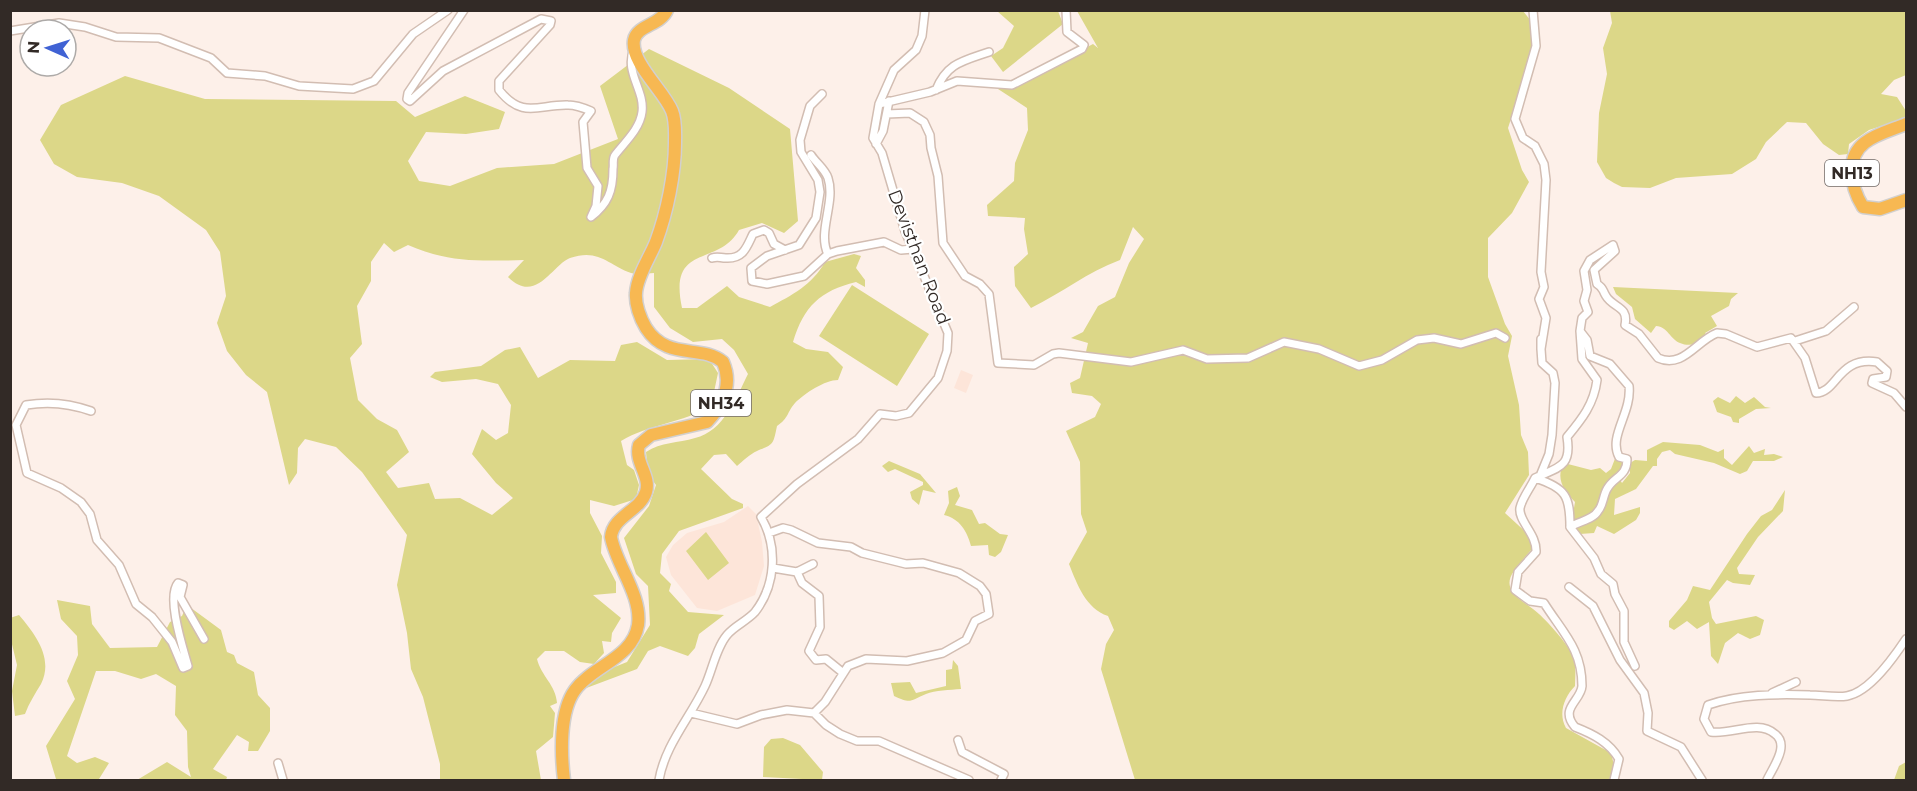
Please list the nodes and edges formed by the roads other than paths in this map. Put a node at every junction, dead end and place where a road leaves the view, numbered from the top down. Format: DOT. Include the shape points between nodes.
graph roads {
  1 [pos="448,10"];
  2 [pos="464,10"];
  3 [pos="667,10"];
  4 [pos="925,10"];
  5 [pos="1066,10"];
  6 [pos="1533,10"];
  7 [pos="10,31"];
  8 [pos="634,49"];
  9 [pos="989,52"];
  10 [pos="936,90"];
  11 [pos="822,94"];
  12 [pos="889,101"];
  13 [pos="879,104"];
  14 [pos="887,114"];
  15 [pos="1906,124"];
  16 [pos="876,144"];
  17 [pos="811,155"];
  18 [pos="1906,200"];
  19 [pos="913,249"];
  20 [pos="784,250"];
  21 [pos="828,254"];
  22 [pos="712,258"];
  23 [pos="1854,307"];
  24 [pos="1580,331"];
  25 [pos="1505,338"];
  26 [pos="1541,339"];
  27 [pos="1795,340"];
  28 [pos="1541,349"];
  29 [pos="1906,407"];
  30 [pos="91,411"];
  31 [pos="1538,477"];
  32 [pos="1570,527"];
  33 [pos="769,533"];
  34 [pos="813,564"];
  35 [pos="773,568"];
  36 [pos="797,572"];
  37 [pos="1569,587"];
  38 [pos="204,639"];
  39 [pos="1906,639"];
  40 [pos="1635,666"];
  41 [pos="842,672"];
  42 [pos="1796,682"];
  43 [pos="1764,696"];
  44 [pos="814,712"];
  45 [pos="691,713"];
  46 [pos="958,740"];
  47 [pos="278,763"];
  48 [pos="283,780"];
  49 [pos="564,780"];
  50 [pos="659,780"];
  51 [pos="969,780"];
  52 [pos="1001,780"];
  53 [pos="1614,780"];
  54 [pos="1702,780"];
  55 [pos="1767,780"];
  1 -- 7 [label="street" via="413,34 374,81 353,89 299,86 265,76 227,73 211,58 159,38 116,37 59,23"];
  2 -- 8 [label="street" via="407,99 410,101 443,71 541,19 550,21 499,81 499,90 524,108 568,105 591,111 583,122 588,168 598,186 591,217 605,207 611,190 613,157 637,126 642,112 630,59"];
  3 -- 8 [label="highway" via="660,20 638,32"];
  4 -- 13 [label="street, Devisthan Road" via="916,50 894,70"];
  5 -- 10 [label="street" via="1067,32 1084,45 1082,50 1012,85 957,81"];
  6 -- 28 [label="street" via="1536,46 1515,119 1523,138 1535,146 1544,164 1546,180 1541,272 1544,286 1539,299 1546,318"];
  8 -- 49 [label="highway, NH34" via="673,113 675,145 672,177 657,238 637,286 639,309 653,336 683,353 718,358 726,369 727,379 723,400 707,422 651,435 639,445 647,490 638,505 616,523 611,537 636,604 638,624 628,645 580,684 569,700"];
  9 -- 10 [label="street" via="948,69"];
  10 -- 12 [label="street"];
  11 -- 20 [label="street" via="810,106 800,140 801,152 818,180 816,218 804,240"];
  12 -- 13 [label="street"];
  12 -- 14 [label="street"];
  13 -- 16 [label="street, Devisthan Road" via="872,130"];
  14 -- 16 [label="street"];
  14 -- 25 [label="street" via="910,113 928,128 938,176 943,243 965,276 989,294 998,363 1034,365 1059,353 1131,362 1183,350 1207,359 1248,358 1284,342 1319,349 1359,366 1382,360 1417,340 1434,338 1461,344 1496,333"];
  15 -- 18 [label="highway, NH13" via="1859,146 1853,157 1852,174 1863,207 1880,209"];
  16 -- 19 [label="street, Devisthan Road"];
  17 -- 21 [label="street" via="827,175 831,191 825,244"];
  19 -- 21 [label="street" via="901,250 884,242"];
  19 -- 33 [label="street, Devisthan Road" via="948,333 938,378 909,413 880,414 858,439 797,484 761,517"];
  20 -- 21 [label="street" via="751,268 752,280 767,284 804,276"];
  20 -- 22 [label="street" via="764,230 753,234 748,249 742,253 726,259"];
  23 -- 27 [label="street" via="1826,332"];
  24 -- 27 [label="street" via="1582,318 1588,312 1584,271 1590,260 1613,245 1615,251 1593,270 1597,284 1622,309 1625,325 1639,334 1658,358 1673,361 1685,356 1717,333 1757,347 1787,338"];
  24 -- 31 [label="street" via="1582,359 1597,380 1596,391 1587,412 1567,437 1567,460"];
  24 -- 32 [label="street" via="1587,339 1590,356 1610,364 1629,386 1629,406 1617,428 1616,451 1627,463 1624,474 1607,488 1600,510"];
  26 -- 28 [label="street"];
  27 -- 29 [label="street" via="1816,393 1827,388 1845,368 1863,361 1877,362 1887,371 1886,377 1873,379 1872,383 1894,393"];
  28 -- 31 [label="street" via="1539,357 1553,373 1555,390 1551,443"];
  30 -- 38 [label="street" via="76,405 45,402 26,405 16,425 27,473 81,502 90,514 98,540 119,565 136,603 172,642 183,668 188,666 174,607 174,587 178,583 183,585 180,597"];
  31 -- 32 [label="street" via="1556,485 1569,501"];
  31 -- 53 [label="street" via="1520,508 1536,542 1536,552 1518,573 1515,590 1530,601 1544,603 1574,647 1581,663 1582,687 1571,704 1570,718 1575,727 1595,735 1615,752 1619,759"];
  32 -- 40 [label="street" via="1601,574 1615,586 1624,610 1624,642"];
  33 -- 35 [label="street, Devisthan Road"];
  33 -- 41 [label="street" via="783,528 818,543 959,573 980,585 986,594 989,614 975,621 966,640 957,646 926,659 861,660"];
  34 -- 36 [label="street"];
  35 -- 36 [label="street"];
  35 -- 45 [label="street, Devisthan Road" via="768,588 754,613 726,635"];
  36 -- 41 [label="street" via="821,602 820,627 809,651 816,660 826,659"];
  37 -- 54 [label="street" via="1593,606 1620,660 1644,693 1647,731 1681,747"];
  39 -- 43 [label="street" via="1875,677 1847,696"];
  41 -- 44 [label="street" via="825,702"];
  42 -- 43 [label="street"];
  43 -- 55 [label="street" via="1708,705 1704,719 1711,732 1763,727 1778,736 1782,743 1780,754"];
  44 -- 45 [label="street" via="787,710 737,724"];
  44 -- 51 [label="street" via="840,734 858,741 879,741"];
  45 -- 50 [label="street, Devisthan Road" via="669,748"];
  46 -- 52 [label="street" via="962,752 1004,774"];
  47 -- 48 [label="street"];
}
